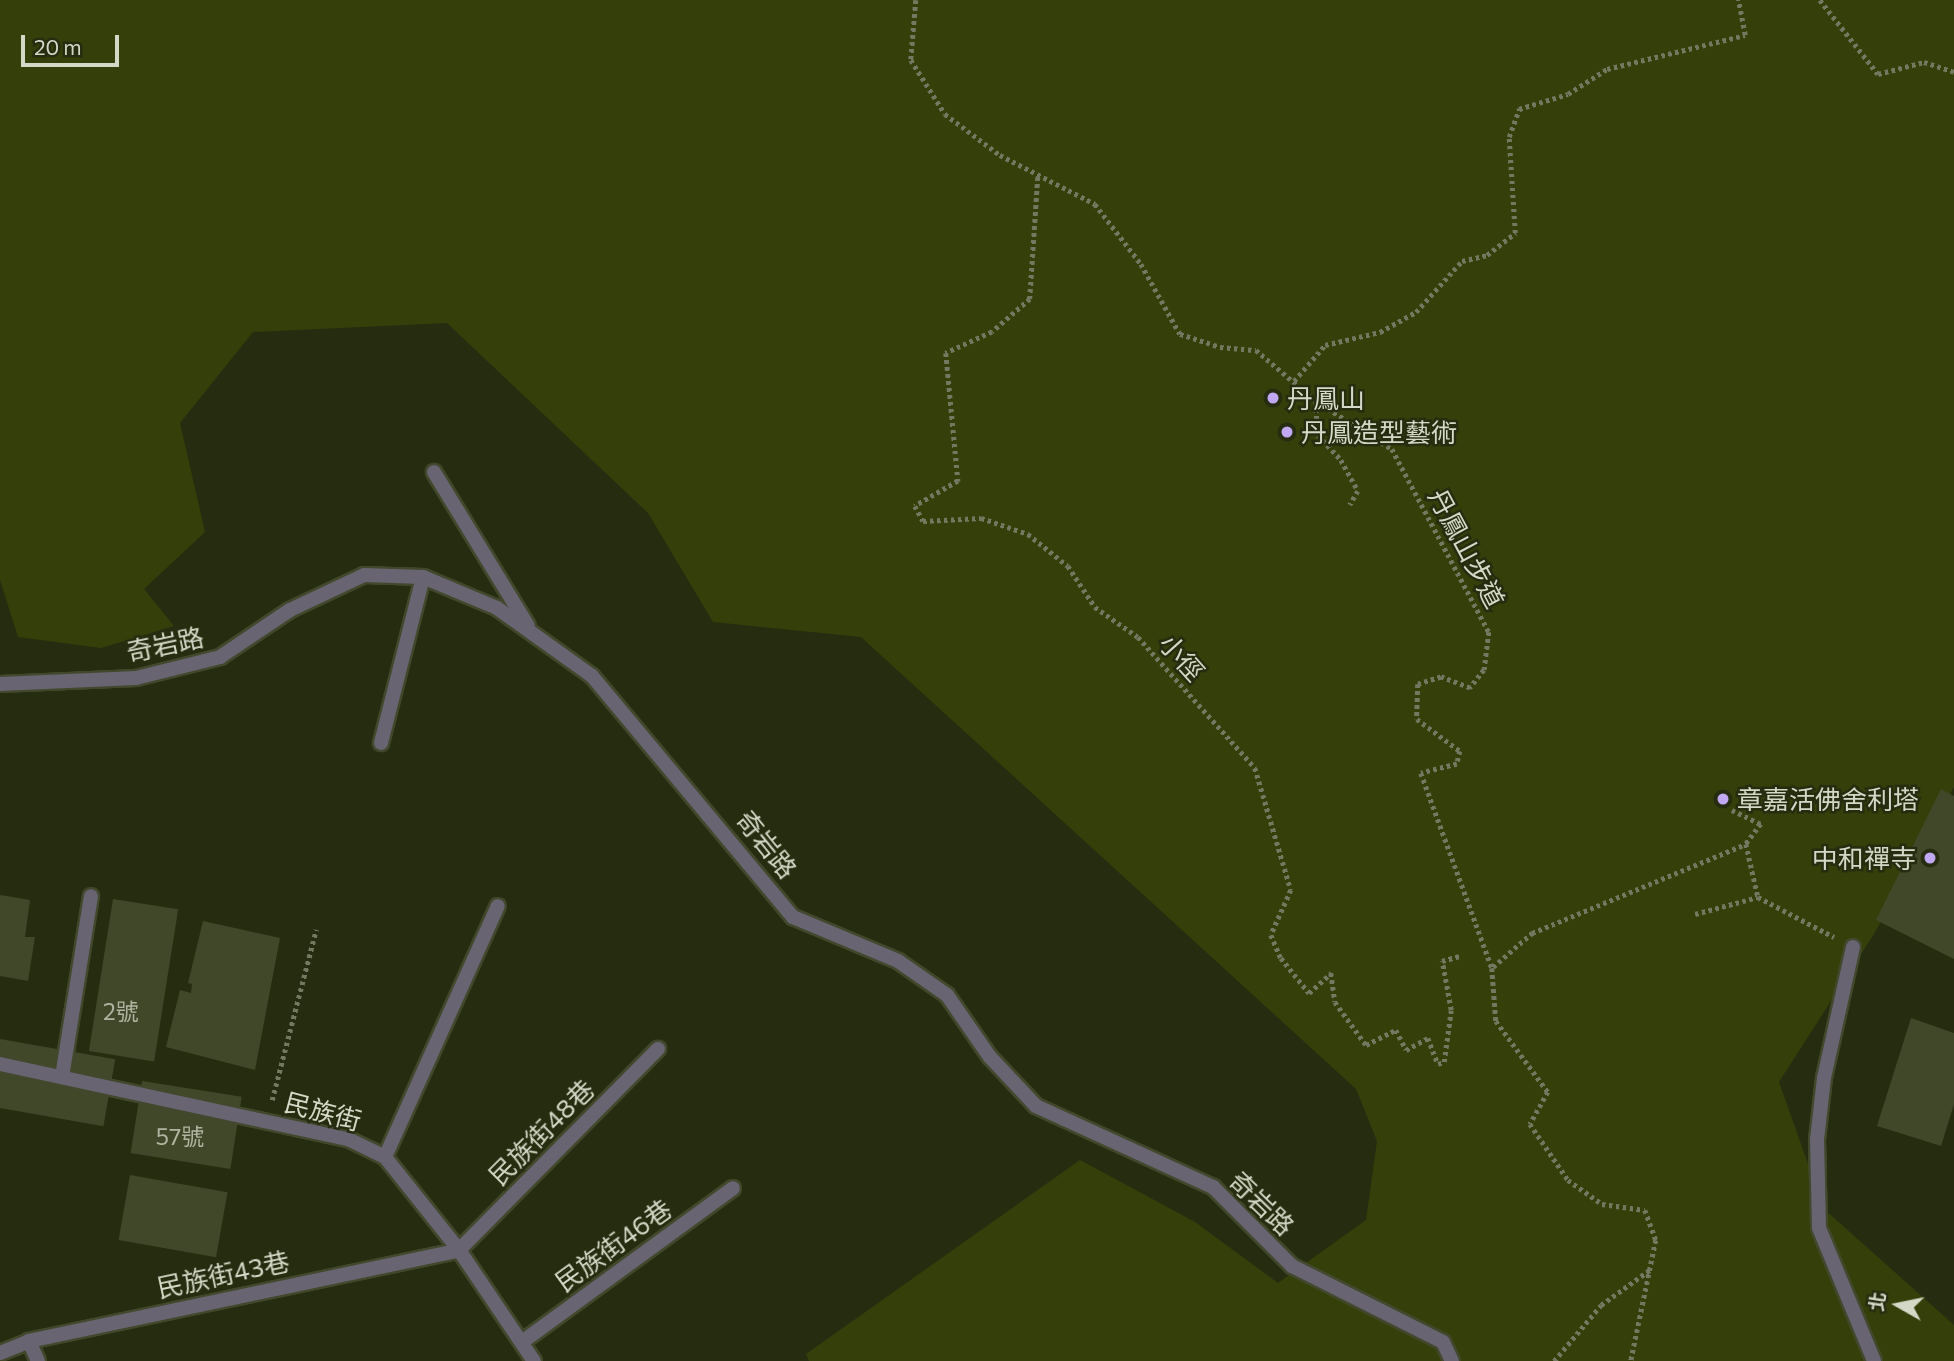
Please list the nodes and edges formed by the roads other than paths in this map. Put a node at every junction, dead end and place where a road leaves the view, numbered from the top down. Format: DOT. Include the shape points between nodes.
graph roads {
  1 [pos="434,472"];
  2 [pos="423,577"];
  3 [pos="533,633"];
  4 [pos="0,684"];
  5 [pos="381,743"];
  6 [pos="91,897"];
  7 [pos="498,906"];
  8 [pos="1853,947"];
  9 [pos="658,1049"];
  10 [pos="0,1064"];
  11 [pos="62,1077"];
  12 [pos="385,1157"];
  13 [pos="733,1188"];
  14 [pos="459,1250"];
  15 [pos="29,1341"];
  16 [pos="522,1342"];
  17 [pos="0,1353"];
  18 [pos="38,1361"];
  19 [pos="534,1361"];
  20 [pos="1452,1361"];
  21 [pos="1874,1361"];
  1 -- 3 [label="lane"];
  2 -- 3 [label="lane, 奇岩路" via="497,608"];
  2 -- 4 [label="lane, 奇岩路" via="364,575 290,610 220,657 136,678"];
  2 -- 5 [label="lane"];
  3 -- 20 [label="lane, 奇岩路" via="592,676 793,917 898,961 947,995 990,1057 1036,1106 1213,1187 1292,1266 1443,1342"];
  6 -- 11 [label="lane"];
  7 -- 12 [label="lane"];
  8 -- 21 [label="lane" via="1824,1078 1817,1139 1819,1228"];
  9 -- 14 [label="lane, 民族街48巷"];
  10 -- 11 [label="lane, 民族街"];
  11 -- 12 [label="lane, 民族街" via="348,1139"];
  12 -- 14 [label="lane, 民族街"];
  13 -- 16 [label="lane, 民族街46巷"];
  14 -- 15 [label="lane, 民族街43巷"];
  14 -- 16 [label="lane, 民族街"];
  15 -- 17 [label="lane, 民族街43巷"];
  15 -- 18 [label="lane"];
  16 -- 19 [label="lane, 民族街"];
}
